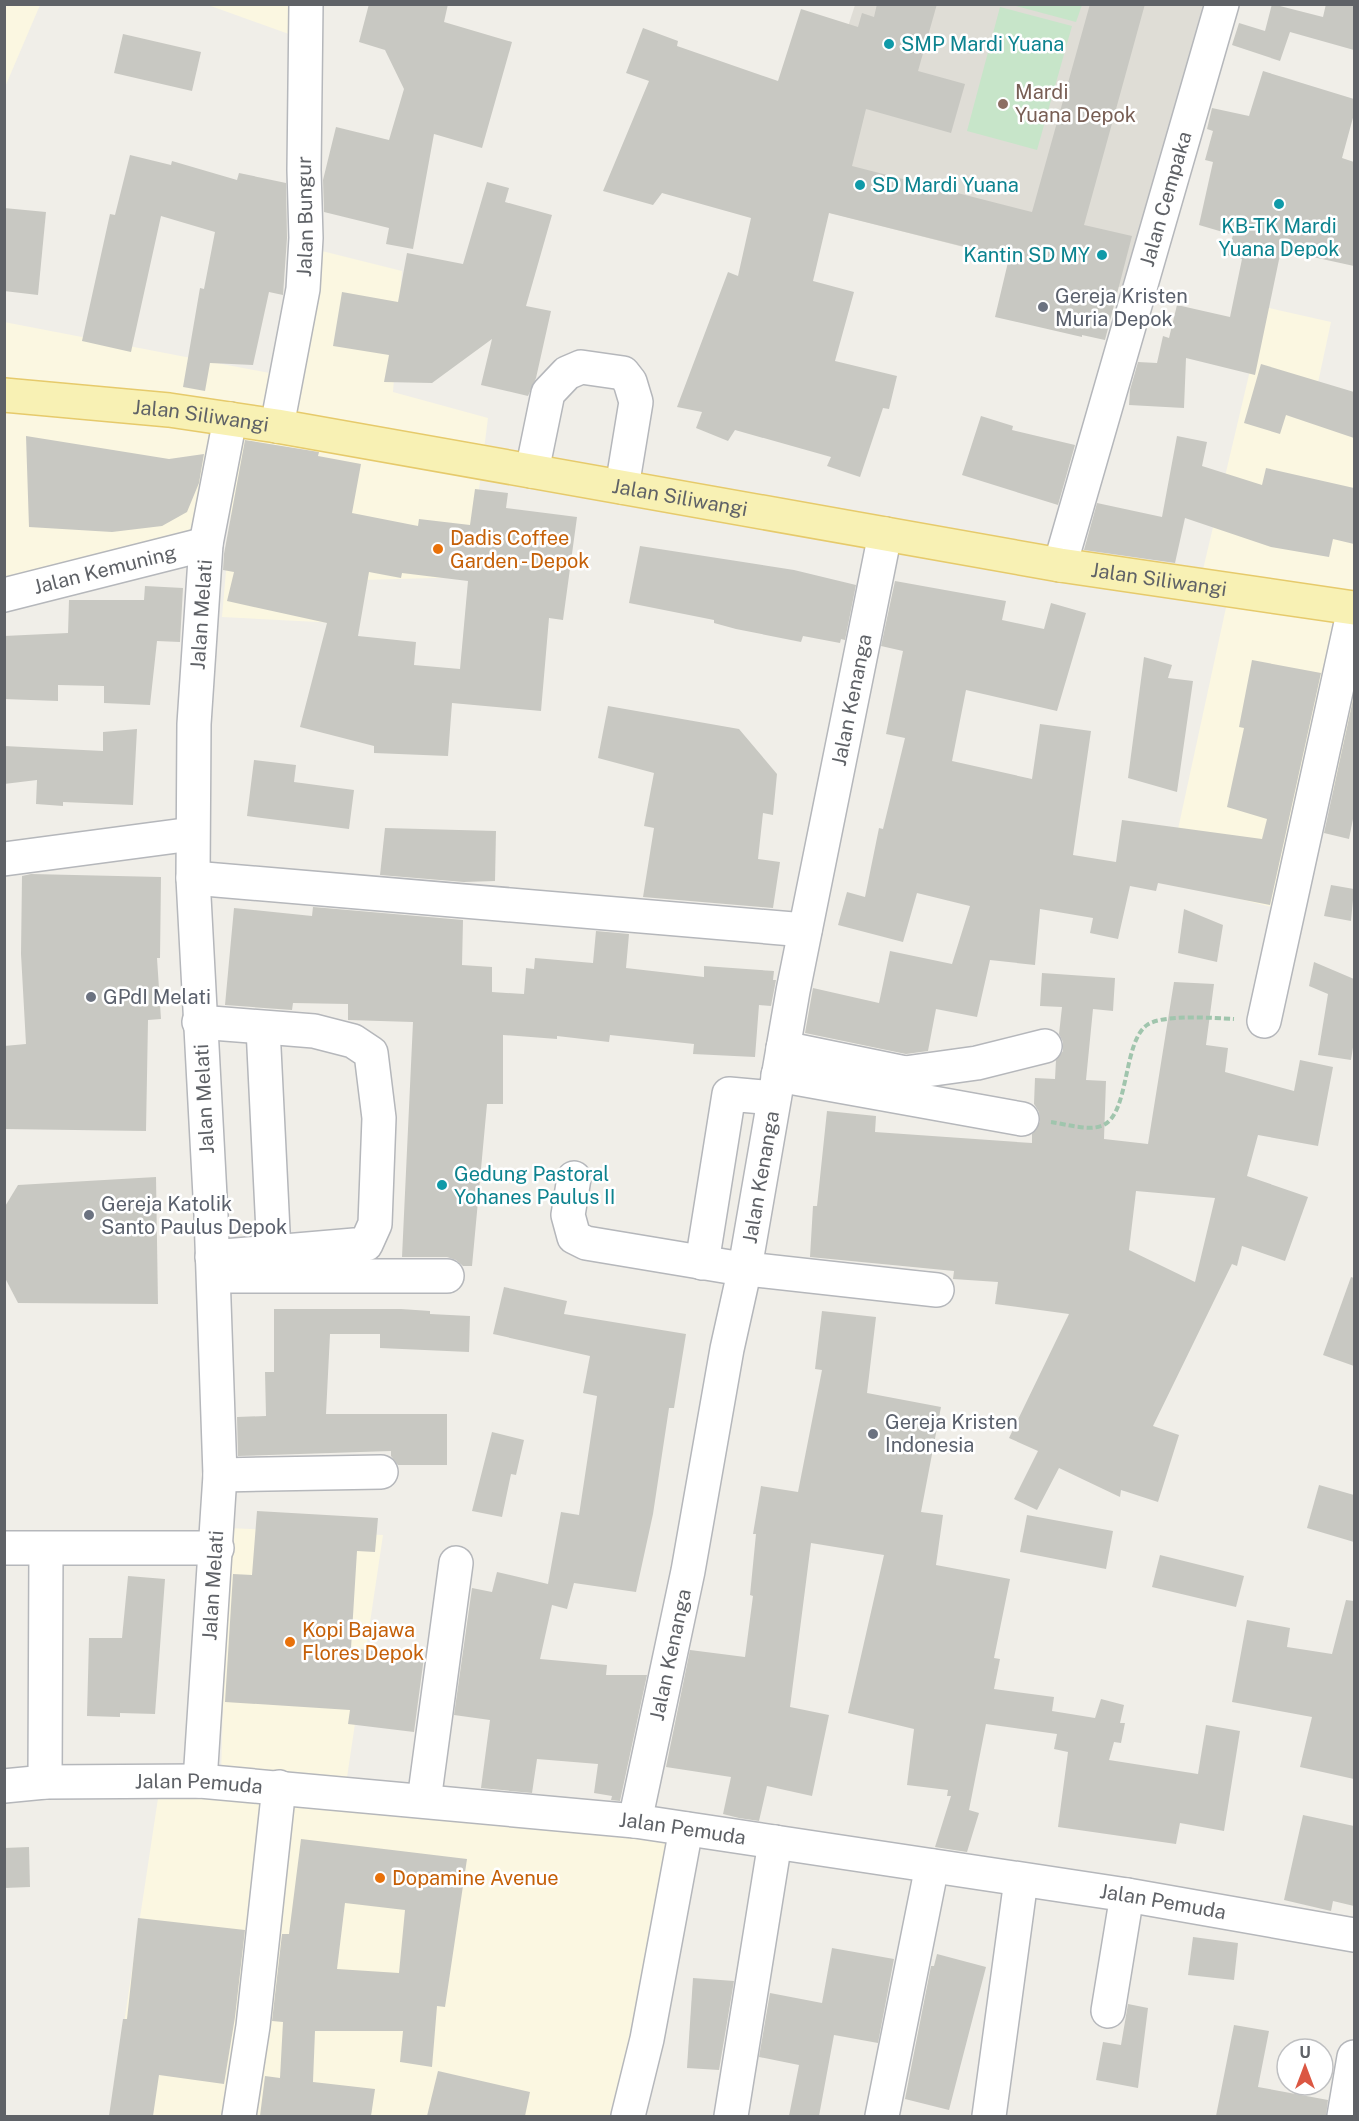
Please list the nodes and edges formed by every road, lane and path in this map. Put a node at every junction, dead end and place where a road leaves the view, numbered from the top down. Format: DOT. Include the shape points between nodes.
graph roads {
  1 [pos="306,4"];
  2 [pos="1222,4"];
  3 [pos="4,395"];
  4 [pos="230,419"];
  5 [pos="277,426"];
  6 [pos="532,471"];
  7 [pos="622,487"];
  8 [pos="885,534"];
  9 [pos="206,544"];
  10 [pos="1060,565"];
  11 [pos="4,595"];
  12 [pos="1354,608"];
  13 [pos="192,834"];
  14 [pos="4,859"];
  15 [pos="193,878"];
  16 [pos="805,930"];
  17 [pos="1264,1021"];
  18 [pos="207,1023"];
  19 [pos="263,1028"];
  20 [pos="1045,1046"];
  21 [pos="778,1074"];
  22 [pos="1022,1119"];
  23 [pos="574,1178"];
  24 [pos="274,1252"];
  25 [pos="702,1263"];
  26 [pos="213,1267"];
  27 [pos="745,1268"];
  28 [pos="447,1276"];
  29 [pos="937,1290"];
  30 [pos="381,1472"];
  31 [pos="220,1475"];
  32 [pos="4,1548"];
  33 [pos="217,1548"];
  34 [pos="46,1549"];
  35 [pos="456,1563"];
  36 [pos="200,1781"];
  37 [pos="45,1782"];
  38 [pos="4,1786"];
  39 [pos="279,1787"];
  40 [pos="424,1801"];
  41 [pos="635,1821"];
  42 [pos="686,1829"];
  43 [pos="775,1842"];
  44 [pos="932,1866"];
  45 [pos="1021,1880"];
  46 [pos="1127,1894"];
  47 [pos="1354,1935"];
  48 [pos="1108,2011"];
  49 [pos="1354,2057"];
  50 [pos="239,2116"];
  51 [pos="628,2116"];
  52 [pos="731,2116"];
  53 [pos="882,2116"];
  54 [pos="989,2116"];
  55 [pos="1344,2116"];
  1 -- 5 [label="street, Jalan Bungur" via="303,289"];
  2 -- 10 [label="street, Jalan Cempaka"];
  3 -- 4 [label="main road, Jalan Siliwangi"];
  4 -- 5 [label="main road, Jalan Siliwangi"];
  4 -- 9 [label="street, Jalan Melati"];
  5 -- 6 [label="main road, Jalan Siliwangi"];
  6 -- 7 [label="main road, Jalan Siliwangi"];
  6 -- 7 [label="street" via="548,393 567,372 581,367 623,374 636,402"];
  7 -- 8 [label="main road, Jalan Siliwangi"];
  8 -- 10 [label="main road, Jalan Siliwangi"];
  8 -- 16 [label="street, Jalan Kenanga"];
  9 -- 11 [label="street, Jalan Kemuning"];
  9 -- 13 [label="street, Jalan Melati" via="194,724"];
  10 -- 12 [label="main road, Jalan Siliwangi"];
  12 -- 17 [label="street"];
  13 -- 14 [label="street"];
  13 -- 15 [label="street, Jalan Melati"];
  15 -- 16 [label="street"];
  15 -- 18 [label="street, Jalan Melati"];
  16 -- 21 [label="street, Jalan Kenanga"];
  17 -- 22 [label="path" via="1182,1018 1149,1023 1138,1033 1127,1082 1110,1120 1102,1126"];
  18 -- 19 [label="street"];
  18 -- 26 [label="street, Jalan Melati"];
  19 -- 24 [label="street"];
  19 -- 24 [label="street" via="314,1031 353,1041 371,1053 379,1118 375,1224 366,1244"];
  20 -- 21 [label="street" via="977,1063 905,1072"];
  21 -- 22 [label="street"];
  21 -- 25 [label="street" via="729,1094"];
  21 -- 27 [label="street, Jalan Kenanga"];
  23 -- 25 [label="street" via="568,1215 574,1237 586,1243"];
  24 -- 26 [label="street"];
  25 -- 27 [label="street"];
  26 -- 28 [label="street"];
  26 -- 31 [label="street, Jalan Melati"];
  27 -- 29 [label="street"];
  27 -- 41 [label="street, Jalan Kenanga" via="688,1571"];
  30 -- 31 [label="street"];
  31 -- 33 [label="street, Jalan Melati"];
  32 -- 34 [label="street"];
  33 -- 34 [label="street"];
  33 -- 36 [label="street, Jalan Melati"];
  34 -- 37 [label="street"];
  35 -- 40 [label="street"];
  36 -- 37 [label="street, Jalan Pemuda"];
  36 -- 39 [label="street, Jalan Pemuda"];
  37 -- 38 [label="street, Jalan Pemuda"];
  39 -- 40 [label="street, Jalan Pemuda"];
  39 -- 50 [label="street" via="253,2026"];
  40 -- 41 [label="street, Jalan Pemuda"];
  41 -- 42 [label="street, Jalan Pemuda"];
  42 -- 43 [label="street, Jalan Pemuda"];
  42 -- 51 [label="street" via="647,2039"];
  43 -- 44 [label="street, Jalan Pemuda"];
  43 -- 52 [label="street"];
  44 -- 45 [label="street, Jalan Pemuda"];
  44 -- 53 [label="street"];
  45 -- 46 [label="street, Jalan Pemuda"];
  45 -- 54 [label="street"];
  46 -- 47 [label="street, Jalan Pemuda"];
  46 -- 48 [label="street"];
  49 -- 55 [label="street"];
}
